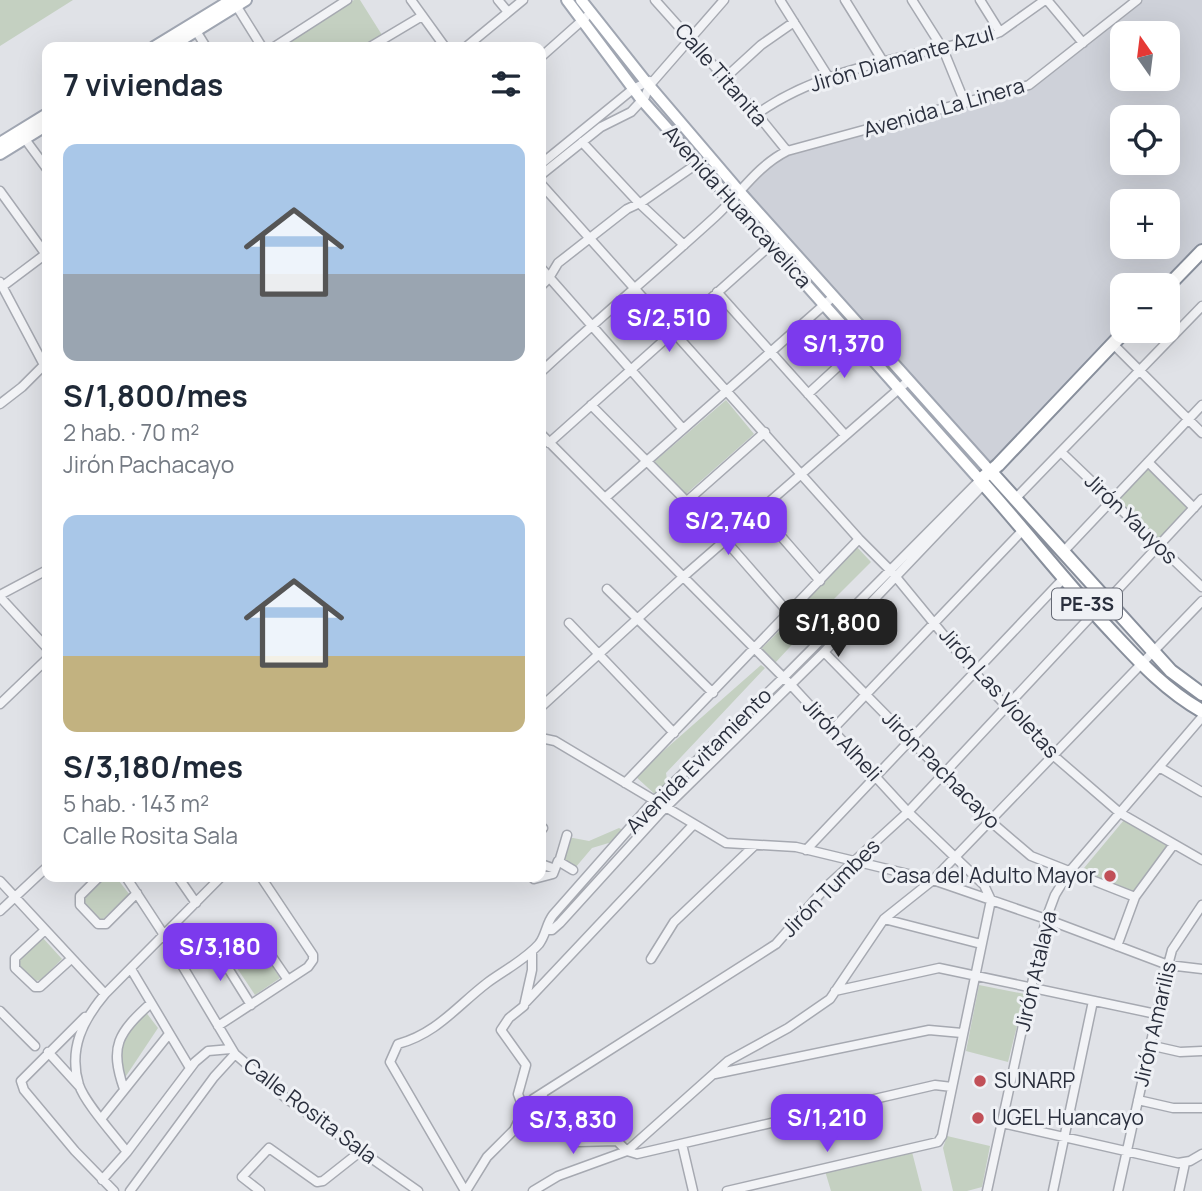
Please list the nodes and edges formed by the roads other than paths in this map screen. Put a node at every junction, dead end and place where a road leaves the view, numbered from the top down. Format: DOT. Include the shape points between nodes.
graph roads {
  1 [pos="246,0"];
  2 [pos="347,0"];
  3 [pos="411,0"];
  4 [pos="498,0"];
  5 [pos="523,0"];
  6 [pos="567,0"];
  7 [pos="581,0"];
  8 [pos="655,0"];
  9 [pos="724,0"];
  10 [pos="780,0"];
  11 [pos="845,0"];
  12 [pos="912,0"];
  13 [pos="980,0"];
  14 [pos="1046,0"];
  15 [pos="1137,0"];
  16 [pos="233,2"];
  17 [pos="508,12"];
  18 [pos="422,16"];
  19 [pos="587,16"];
  20 [pos="794,22"];
  21 [pos="193,27"];
  22 [pos="1000,32"];
  23 [pos="690,40"];
  24 [pos="164,42"];
  25 [pos="176,42"];
  26 [pos="203,42"];
  27 [pos="259,42"];
  28 [pos="282,42"];
  29 [pos="378,42"];
  30 [pos="441,42"];
  31 [pos="472,42"];
  32 [pos="1083,43"];
  33 [pos="943,49"];
  34 [pos="546,53"];
  35 [pos="884,63"];
  36 [pos="725,78"];
  37 [pos="829,78"];
  38 [pos="650,83"];
  39 [pos="633,89"];
  40 [pos="641,99"];
  41 [pos="965,103"];
  42 [pos="757,114"];
  43 [pos="42,118"];
  44 [pos="42,127"];
  45 [pos="22,135"];
  46 [pos="582,142"];
  47 [pos="0,143"];
  48 [pos="787,151"];
  49 [pos="0,154"];
  50 [pos="546,160"];
  51 [pos="42,162"];
  52 [pos="698,163"];
  53 [pos="546,171"];
  54 [pos="546,189"];
  55 [pos="0,191"];
  56 [pos="739,191"];
  57 [pos="731,202"];
  58 [pos="639,203"];
  59 [pos="591,237"];
  60 [pos="775,241"];
  61 [pos="684,245"];
  62 [pos="42,248"];
  63 [pos="1202,251"];
  64 [pos="42,258"];
  65 [pos="546,274"];
  66 [pos="1180,274"];
  67 [pos="549,278"];
  68 [pos="546,281"];
  69 [pos="2,284"];
  70 [pos="636,287"];
  71 [pos="717,292"];
  72 [pos="828,301"];
  73 [pos="1202,306"];
  74 [pos="593,325"];
  75 [pos="674,330"];
  76 [pos="865,341"];
  77 [pos="1113,344"];
  78 [pos="771,351"];
  79 [pos="42,357"];
  80 [pos="42,367"];
  81 [pos="546,367"];
  82 [pos="631,369"];
  83 [pos="1139,371"];
  84 [pos="35,373"];
  85 [pos="42,374"];
  86 [pos="903,385"];
  87 [pos="727,390"];
  88 [pos="808,394"];
  89 [pos="0,404"];
  90 [pos="591,405"];
  91 [pos="1202,405"];
  92 [pos="1188,420"];
  93 [pos="683,429"];
  94 [pos="765,432"];
  95 [pos="1202,433"];
  96 [pos="845,435"];
  97 [pos="546,440"];
  98 [pos="549,443"];
  99 [pos="1061,452"];
  100 [pos="648,461"];
  101 [pos="1148,462"];
  102 [pos="802,473"];
  103 [pos="989,475"];
  104 [pos="605,498"];
  105 [pos="1202,499"];
  106 [pos="1014,500"];
  107 [pos="1111,500"];
  108 [pos="687,501"];
  109 [pos="1194,508"];
  110 [pos="759,510"];
  111 [pos="1023,530"];
  112 [pos="859,539"];
  113 [pos="725,540"];
  114 [pos="1159,546"];
  115 [pos="1063,552"];
  116 [pos="42,573"];
  117 [pos="893,574"];
  118 [pos="683,577"];
  119 [pos="1064,578"];
  120 [pos="820,581"];
  121 [pos="1202,587"];
  122 [pos="607,589"];
  123 [pos="0,596"];
  124 [pos="1108,600"];
  125 [pos="1202,601"];
  126 [pos="1094,613"];
  127 [pos="789,614"];
  128 [pos="637,619"];
  129 [pos="934,622"];
  130 [pos="569,623"];
  131 [pos="42,642"];
  132 [pos="816,644"];
  133 [pos="756,650"];
  134 [pos="824,652"];
  135 [pos="1154,652"];
  136 [pos="599,654"];
  137 [pos="42,664"];
  138 [pos="1142,665"];
  139 [pos="974,672"];
  140 [pos="783,678"];
  141 [pos="791,685"];
  142 [pos="713,693"];
  143 [pos="866,694"];
  144 [pos="1202,694"];
  145 [pos="546,702"];
  146 [pos="0,704"];
  147 [pos="1007,706"];
  148 [pos="1202,711"];
  149 [pos="1202,717"];
  150 [pos="832,730"];
  151 [pos="674,733"];
  152 [pos="546,738"];
  153 [pos="910,740"];
  154 [pos="1054,756"];
  155 [pos="1159,767"];
  156 [pos="944,774"];
  157 [pos="875,777"];
  158 [pos="625,783"];
  159 [pos="1202,792"];
  160 [pos="655,801"];
  161 [pos="666,808"];
  162 [pos="908,812"];
  163 [pos="1120,813"];
  164 [pos="990,821"];
  165 [pos="693,825"];
  166 [pos="566,835"];
  167 [pos="1174,844"];
  168 [pos="755,845"];
  169 [pos="806,849"];
  170 [pos="956,857"];
  171 [pos="1202,860"];
  172 [pos="855,861"];
  173 [pos="546,864"];
  174 [pos="557,865"];
  175 [pos="573,870"];
  176 [pos="42,872"];
  177 [pos="1069,872"];
  178 [pos="546,876"];
  179 [pos="933,880"];
  180 [pos="0,881"];
  181 [pos="94,882"];
  182 [pos="129,882"];
  183 [pos="181,882"];
  184 [pos="216,882"];
  185 [pos="264,882"];
  186 [pos="137,893"];
  187 [pos="15,897"];
  188 [pos="1135,897"];
  189 [pos="991,900"];
  190 [pos="196,903"];
  191 [pos="1202,905"];
  192 [pos="0,911"];
  193 [pos="884,919"];
  194 [pos="1046,919"];
  195 [pos="45,930"];
  196 [pos="546,930"];
  197 [pos="164,935"];
  198 [pos="981,944"];
  199 [pos="1117,946"];
  200 [pos="532,951"];
  201 [pos="72,959"];
  202 [pos="651,959"];
  203 [pos="1168,965"];
  204 [pos="131,969"];
  205 [pos="1202,969"];
  206 [pos="974,976"];
  207 [pos="288,980"];
  208 [pos="1031,988"];
  209 [pos="835,991"];
  210 [pos="105,994"];
  211 [pos="1093,1001"];
  212 [pos="526,1002"];
  213 [pos="151,1003"];
  214 [pos="251,1005"];
  215 [pos="0,1011"];
  216 [pos="88,1014"];
  217 [pos="1156,1014"];
  218 [pos="218,1026"];
  219 [pos="962,1033"];
  220 [pos="169,1034"];
  221 [pos="1149,1045"];
  222 [pos="35,1046"];
  223 [pos="233,1051"];
  224 [pos="1202,1051"];
  225 [pos="48,1052"];
  226 [pos="190,1068"];
  227 [pos="712,1075"];
  228 [pos="80,1087"];
  229 [pos="951,1087"];
  230 [pos="124,1089"];
  231 [pos="543,1094"];
  232 [pos="1138,1100"];
  233 [pos="1202,1108"];
  234 [pos="524,1110"];
  235 [pos="540,1115"];
  236 [pos="102,1119"];
  237 [pos="1002,1123"];
  238 [pos="1064,1137"];
  239 [pos="682,1144"];
  240 [pos="361,1151"];
  241 [pos="627,1151"];
  242 [pos="1127,1151"];
  243 [pos="127,1152"];
  244 [pos="1202,1154"];
  245 [pos="1185,1163"];
  246 [pos="102,1180"];
  247 [pos="114,1191"];
  248 [pos="130,1191"];
  249 [pos="260,1191"];
  250 [pos="418,1191"];
  251 [pos="465,1191"];
  252 [pos="533,1191"];
  253 [pos="693,1191"];
  254 [pos="727,1191"];
  255 [pos="987,1191"];
  256 [pos="1053,1191"];
  257 [pos="1118,1191"];
  258 [pos="1179,1191"];
  1 -- 16 [label="main road"];
  2 -- 28 [label="street"];
  3 -- 18 [label="street"];
  4 -- 17 [label="street"];
  5 -- 17 [label="street"];
  6 -- 19 [label="main road, Avenida Huancavelica"];
  7 -- 19 [label="main road, Avenida Huancavelica"];
  8 -- 23 [label="street, Calle Titanita"];
  9 -- 23 [label="street"];
  10 -- 20 [label="street"];
  11 -- 35 [label="street"];
  12 -- 33 [label="street"];
  13 -- 22 [label="street"];
  14 -- 22 [label="street, Jirón Diamante Azul"];
  14 -- 32 [label="street"];
  15 -- 32 [label="street, Avenida La Linera"];
  16 -- 21 [label="main road"];
  16 -- 27 [label="street"];
  17 -- 31 [label="street"];
  18 -- 29 [label="street"];
  18 -- 30 [label="street"];
  19 -- 34 [label="street"];
  19 -- 38 [label="main road, Avenida Huancavelica"];
  19 -- 39 [label="main road, Avenida Huancavelica"];
  20 -- 36 [label="street"];
  20 -- 37 [label="street"];
  21 -- 24 [label="main road"];
  21 -- 25 [label="main road"];
  21 -- 26 [label="street"];
  22 -- 33 [label="street, Jirón Diamante Azul"];
  23 -- 36 [label="street, Calle Titanita"];
  23 -- 38 [label="street"];
  32 -- 41 [label="street, Avenida La Linera" via="1029,85"];
  33 -- 35 [label="street, Jirón Diamante Azul"];
  33 -- 41 [label="street"];
  35 -- 37 [label="street, Jirón Diamante Azul"];
  36 -- 42 [label="street, Calle Titanita"];
  37 -- 42 [label="street, Jirón Diamante Azul" via="776,100"];
  38 -- 39 [label="street"];
  38 -- 40 [label="street"];
  38 -- 56 [label="main road, Avenida Huancavelica"];
  39 -- 40 [label="main road, Avenida Huancavelica"];
  39 -- 50 [label="street"];
  40 -- 46 [label="street" via="631,113 610,121"];
  40 -- 52 [label="main road, Avenida Huancavelica"];
  41 -- 48 [label="street, Avenida La Linera"];
  42 -- 48 [label="street, Calle Titanita"];
  43 -- 45 [label="main road"];
  44 -- 45 [label="main road"];
  45 -- 47 [label="main road"];
  45 -- 49 [label="main road"];
  45 -- 51 [label="street"];
  46 -- 53 [label="street"];
  46 -- 58 [label="street"];
  48 -- 56 [label="street, Avenida La Linera" via="763,165"];
  52 -- 57 [label="main road, Avenida Huancavelica"];
  52 -- 58 [label="street"];
  54 -- 59 [label="street, Jirón Las Violetas"];
  55 -- 62 [label="street"];
  56 -- 57 [label="street, Avenida La Linera"];
  56 -- 60 [label="main road, Avenida Huancavelica"];
  57 -- 60 [label="main road, Avenida Huancavelica"];
  57 -- 61 [label="street, Avenida La Linera"];
  58 -- 59 [label="street"];
  58 -- 61 [label="street"];
  59 -- 67 [label="street" via="558,263"];
  59 -- 70 [label="street, Jirón Las Violetas"];
  60 -- 71 [label="street"];
  60 -- 72 [label="main road, Avenida Huancavelica"];
  61 -- 70 [label="street, Avenida La Linera"];
  63 -- 66 [label="highway"];
  64 -- 69 [label="street"];
  65 -- 67 [label="street"];
  67 -- 68 [label="street"];
  67 -- 74 [label="street"];
  69 -- 79 [label="street"];
  70 -- 74 [label="street, Avenida La Linera"];
  70 -- 75 [label="street, Jirón Las Violetas"];
  71 -- 75 [label="street"];
  71 -- 78 [label="street"];
  72 -- 76 [label="main road, Avenida Huancavelica"];
  72 -- 78 [label="street"];
  73 -- 83 [label="street"];
  74 -- 81 [label="street, Avenida La Linera"];
  74 -- 82 [label="street"];
  75 -- 82 [label="street"];
  75 -- 87 [label="street, Jirón Las Violetas"];
  76 -- 86 [label="main road, Avenida Huancavelica"];
  76 -- 88 [label="street"];
  77 -- 83 [label="street"];
  77 -- 103 [label="highway, Avenida Evitamiento"];
  78 -- 87 [label="street"];
  78 -- 88 [label="street"];
  80 -- 84 [label="street"];
  82 -- 90 [label="street"];
  82 -- 93 [label="street"];
  83 -- 92 [label="street"];
  83 -- 99 [label="street"];
  84 -- 85 [label="street"];
  84 -- 89 [label="street"];
  86 -- 96 [label="street"];
  86 -- 103 [label="main road, Avenida Huancavelica"];
  87 -- 93 [label="street"];
  87 -- 94 [label="street, Jirón Las Violetas"];
  88 -- 96 [label="street"];
  90 -- 98 [label="street"];
  90 -- 100 [label="street"];
  91 -- 92 [label="street"];
  92 -- 95 [label="street"];
  92 -- 101 [label="street"];
  93 -- 100 [label="street"];
  94 -- 102 [label="street, Jirón Las Violetas"];
  94 -- 108 [label="street"];
  96 -- 102 [label="street"];
  97 -- 98 [label="street, Jirón Alheli"];
  98 -- 104 [label="street, Jirón Alheli"];
  99 -- 106 [label="street"];
  99 -- 107 [label="street, Jirón Yauyos"];
  100 -- 104 [label="street"];
  100 -- 108 [label="street"];
  101 -- 107 [label="street"];
  101 -- 109 [label="street"];
  102 -- 110 [label="street"];
  102 -- 112 [label="street, Jirón Las Violetas"];
  103 -- 106 [label="highway, Avenida Huancavelica / PE-3S"];
  103 -- 111 [label="highway, Avenida Huancavelica / PE-3S"];
  103 -- 117 [label="street, Avenida Evitamiento"];
  104 -- 118 [label="street, Jirón Alheli"];
  105 -- 109 [label="street"];
  106 -- 115 [label="highway, Avenida Huancavelica / PE-3S"];
  107 -- 114 [label="street, Jirón Yauyos"];
  107 -- 115 [label="street"];
  108 -- 113 [label="street"];
  109 -- 114 [label="street"];
  110 -- 113 [label="street"];
  110 -- 120 [label="street"];
  111 -- 119 [label="highway, Avenida Huancavelica / PE-3S"];
  111 -- 129 [label="street"];
  112 -- 117 [label="street, Jirón Las Violetas"];
  112 -- 120 [label="street"];
  113 -- 118 [label="street"];
  113 -- 127 [label="street"];
  114 -- 121 [label="street, Jirón Yauyos"];
  114 -- 124 [label="street"];
  115 -- 124 [label="highway, Avenida Huancavelica / PE-3S"];
  116 -- 123 [label="street"];
  117 -- 129 [label="street, Jirón Las Violetas"];
  117 -- 132 [label="street, Avenida Evitamiento"];
  117 -- 134 [label="street, Avenida Evitamiento"];
  118 -- 128 [label="street"];
  118 -- 133 [label="street, Jirón Alheli"];
  119 -- 126 [label="highway, Avenida Huancavelica / PE-3S"];
  119 -- 139 [label="street"];
  120 -- 127 [label="street"];
  122 -- 128 [label="street"];
  123 -- 131 [label="street"];
  124 -- 135 [label="highway, Avenida Huancavelica / PE-3S"];
  125 -- 135 [label="street"];
  126 -- 138 [label="highway, Avenida Huancavelica / PE-3S"];
  126 -- 147 [label="street, Jirón Tumbes"];
  127 -- 132 [label="street"];
  127 -- 133 [label="street"];
  128 -- 136 [label="street"];
  128 -- 142 [label="street"];
  129 -- 139 [label="street, Jirón Las Violetas"];
  129 -- 143 [label="street"];
  130 -- 136 [label="street"];
  132 -- 140 [label="street, Avenida Evitamiento"];
  133 -- 140 [label="street, Jirón Alheli"];
  133 -- 142 [label="street"];
  134 -- 141 [label="street, Avenida Evitamiento"];
  134 -- 143 [label="street, Jirón Pachacayo"];
  135 -- 138 [label="street"];
  135 -- 144 [label="highway, Avenida Huancavelica / PE-3S"];
  136 -- 145 [label="street"];
  136 -- 151 [label="street"];
  137 -- 146 [label="street"];
  138 -- 148 [label="highway, Avenida Huancavelica / PE-3S"];
  138 -- 154 [label="street"];
  139 -- 147 [label="street, Jirón Las Violetas"];
  139 -- 153 [label="street"];
  140 -- 141 [label="street, Jirón Alheli"];
  140 -- 160 [label="street, Avenida Evitamiento"];
  141 -- 150 [label="street, Jirón Alheli"];
  141 -- 161 [label="street, Avenida Evitamiento"];
  142 -- 151 [label="street"];
  143 -- 150 [label="street"];
  143 -- 153 [label="street, Jirón Pachacayo"];
  147 -- 154 [label="street, Jirón Las Violetas"];
  147 -- 156 [label="street, Jirón Tumbes"];
  149 -- 155 [label="street, Jirón Atalaya"];
  150 -- 157 [label="street, Jirón Alheli"];
  151 -- 158 [label="street"];
  152 -- 158 [label="street"];
  153 -- 156 [label="street, Jirón Pachacayo"];
  153 -- 157 [label="street"];
  154 -- 163 [label="street, Jirón Las Violetas"];
  154 -- 164 [label="street"];
  155 -- 159 [label="street"];
  155 -- 163 [label="street, Jirón Atalaya"];
  156 -- 162 [label="street, Jirón Tumbes"];
  156 -- 164 [label="street, Jirón Pachacayo"];
  157 -- 162 [label="street, Jirón Alheli"];
  157 -- 169 [label="street"];
  158 -- 160 [label="street"];
  160 -- 161 [label="street"];
  160 -- 196 [label="street, Avenida Evitamiento" via="553,915"];
  161 -- 165 [label="street"];
  161 -- 196 [label="street, Avenida Evitamiento" via="560,923"];
  162 -- 170 [label="street, Jirón Alheli"];
  162 -- 172 [label="street, Jirón Tumbes"];
  163 -- 167 [label="street, Jirón Las Violetas"];
  163 -- 177 [label="street, Jirón Atalaya"];
  164 -- 170 [label="street"];
  164 -- 177 [label="street, Jirón Pachacayo" via="1031,856"];
  165 -- 168 [label="street" via="726,843"];
  165 -- 212 [label="street"];
  166 -- 174 [label="street"];
  167 -- 171 [label="street, Jirón Las Violetas"];
  167 -- 188 [label="street"];
  168 -- 169 [label="street"];
  168 -- 202 [label="street" via="674,922"];
  169 -- 172 [label="street"];
  170 -- 179 [label="street"];
  170 -- 189 [label="street, Jirón Alheli" via="984,885"];
  172 -- 179 [label="street"];
  172 -- 231 [label="street, Jirón Tumbes" via="776,944"];
  173 -- 174 [label="street"];
  174 -- 175 [label="street"];
  174 -- 178 [label="street" via="553,874"];
  176 -- 187 [label="street"];
  177 -- 188 [label="street, Jirón Pachacayo"];
  177 -- 194 [label="street, Jirón Atalaya"];
  179 -- 189 [label="street"];
  179 -- 193 [label="street"];
  180 -- 187 [label="street"];
  181 -- 186 [label="street" via="79,901 97,924 106,924"];
  182 -- 186 [label="street, Calle Rosita Sala"];
  183 -- 190 [label="street"];
  184 -- 190 [label="street"];
  185 -- 207 [label="street" via="313,955 312,963"];
  186 -- 197 [label="street, Calle Rosita Sala"];
  187 -- 192 [label="street"];
  187 -- 195 [label="street"];
  188 -- 199 [label="street"];
  189 -- 194 [label="street"];
  189 -- 198 [label="street"];
  190 -- 197 [label="street"];
  191 -- 203 [label="street, Jirón Amarilis" via="1172,950"];
  193 -- 198 [label="street"];
  193 -- 209 [label="street"];
  194 -- 199 [label="street"];
  194 -- 208 [label="street, Jirón Atalaya"];
  195 -- 201 [label="street"];
  195 -- 201 [label="street" via="15,958 15,968 40,987"];
  196 -- 200 [label="street, Avenida Evitamiento"];
  197 -- 204 [label="street"];
  197 -- 218 [label="street, Calle Rosita Sala"];
  198 -- 206 [label="street"];
  199 -- 203 [label="street"];
  200 -- 212 [label="street, Avenida Evitamiento"];
  200 -- 251 [label="street" via="437,1026 398,1044 390,1062"];
  201 -- 210 [label="street"];
  203 -- 205 [label="street"];
  203 -- 217 [label="street, Jirón Amarilis"];
  204 -- 210 [label="street"];
  204 -- 213 [label="street"];
  206 -- 208 [label="street"];
  206 -- 209 [label="street" via="939,968"];
  206 -- 219 [label="street"];
  207 -- 214 [label="street"];
  207 -- 214 [label="street" via="255,932 224,948 221,957"];
  208 -- 211 [label="street"];
  208 -- 237 [label="street, Jirón Atalaya"];
  209 -- 227 [label="street" via="788,1028"];
  210 -- 216 [label="street"];
  211 -- 217 [label="street"];
  211 -- 238 [label="street"];
  212 -- 234 [label="street" via="501,1030 526,1065 518,1094"];
  213 -- 220 [label="street"];
  213 -- 230 [label="street" via="119,1041 116,1066"];
  214 -- 218 [label="street"];
  215 -- 222 [label="street"];
  216 -- 225 [label="street"];
  216 -- 228 [label="street" via="77,1048"];
  217 -- 221 [label="street, Jirón Amarilis"];
  218 -- 223 [label="street, Calle Rosita Sala"];
  219 -- 227 [label="street" via="929,1030"];
  219 -- 229 [label="street"];
  220 -- 226 [label="street"];
  220 -- 230 [label="street"];
  221 -- 224 [label="street"];
  221 -- 232 [label="street, Jirón Amarilis"];
  223 -- 226 [label="street" via="208,1051"];
  223 -- 240 [label="street, Calle Rosita Sala" via="287,1099"];
  223 -- 248 [label="street"];
  225 -- 228 [label="street"];
  225 -- 246 [label="street" via="23,1076 24,1090"];
  226 -- 243 [label="street"];
  227 -- 241 [label="street"];
  228 -- 236 [label="street"];
  229 -- 239 [label="street" via="935,1085"];
  229 -- 254 [label="street" via="938,1142"];
  230 -- 236 [label="street"];
  231 -- 234 [label="street, Jirón Tumbes"];
  231 -- 235 [label="street"];
  232 -- 233 [label="street" via="1173,1108"];
  232 -- 242 [label="street, Jirón Amarilis"];
  234 -- 235 [label="street"];
  234 -- 251 [label="street" via="514,1130 487,1157"];
  235 -- 241 [label="street" via="566,1126 577,1142 617,1141"];
  236 -- 243 [label="street"];
  237 -- 238 [label="street"];
  237 -- 255 [label="street, Jirón Atalaya"];
  238 -- 242 [label="street"];
  238 -- 256 [label="street"];
  239 -- 241 [label="street" via="637,1154"];
  239 -- 253 [label="street"];
  240 -- 249 [label="street" via="317,1182 269,1148 242,1177"];
  240 -- 250 [label="street, Calle Rosita Sala"];
  241 -- 252 [label="street" via="558,1176"];
  242 -- 245 [label="street"];
  242 -- 257 [label="street, Jirón Amarilis"];
  243 -- 246 [label="street"];
  244 -- 245 [label="street"];
  245 -- 258 [label="street"];
  246 -- 247 [label="street"];
}
